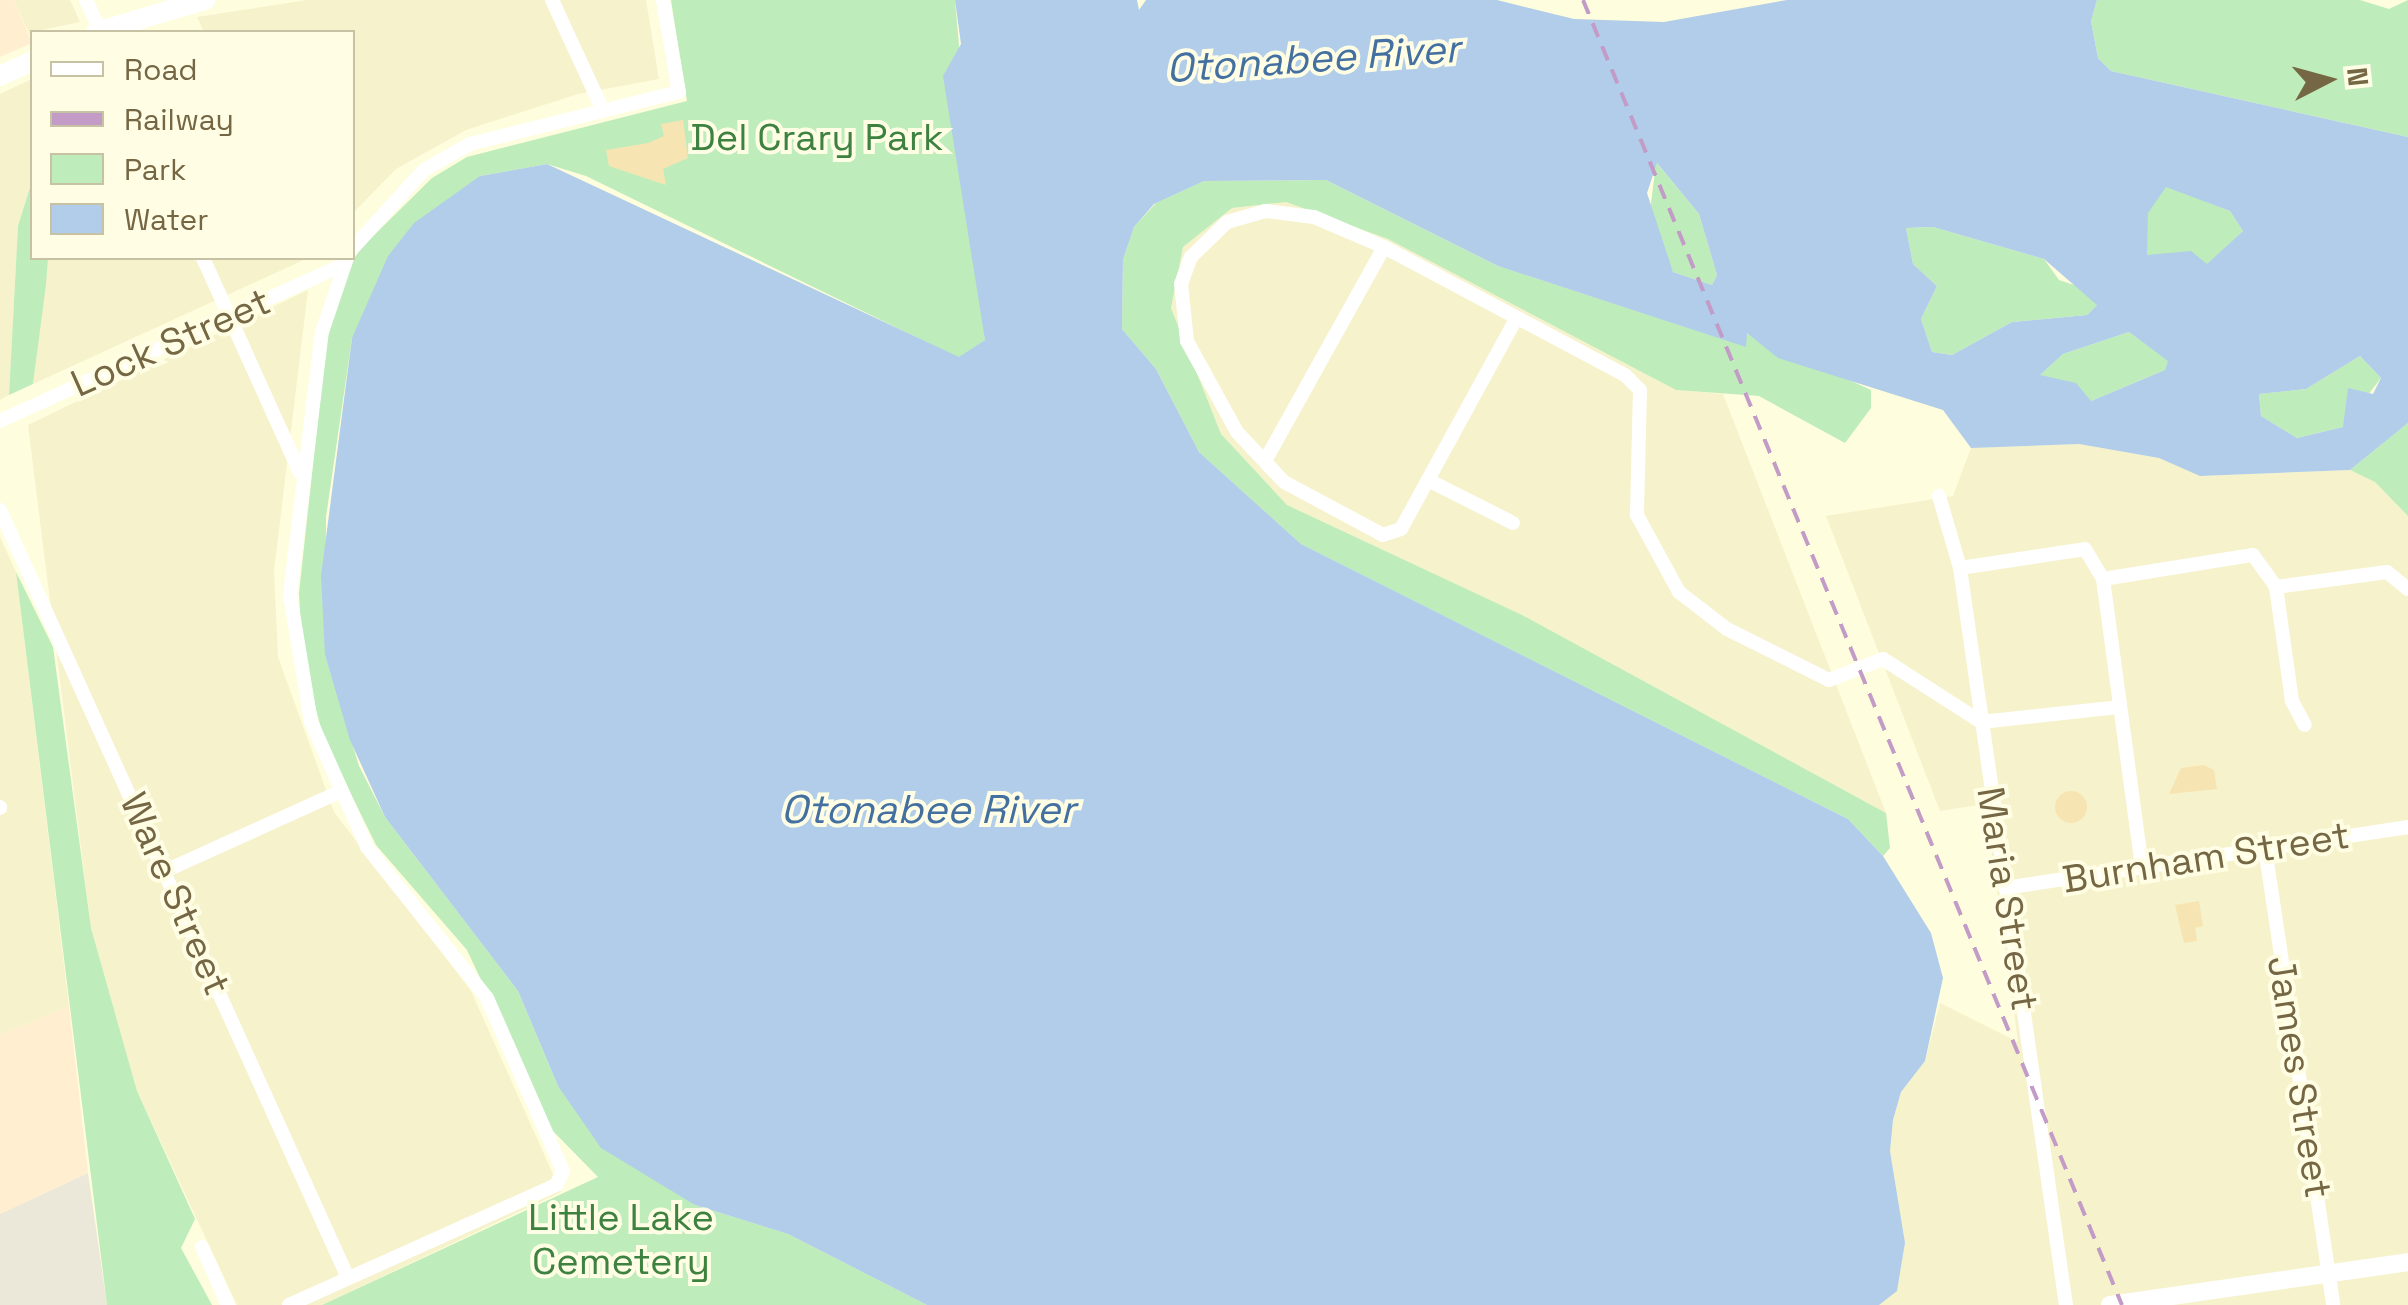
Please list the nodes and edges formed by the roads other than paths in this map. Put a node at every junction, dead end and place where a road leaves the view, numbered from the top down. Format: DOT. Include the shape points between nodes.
graph roads {
  1 [pos="86,0"];
  2 [pos="205,0"];
  3 [pos="552,0"];
  4 [pos="663,0"];
  5 [pos="98,30"];
  6 [pos="106,30"];
  7 [pos="30,62"];
  8 [pos="0,76"];
  9 [pos="601,106"];
  10 [pos="355,246"];
  11 [pos="1384,247"];
  12 [pos="204,260"];
  13 [pos="345,261"];
  14 [pos="230,316"];
  15 [pos="1516,319"];
  16 [pos="0,420"];
  17 [pos="1265,461"];
  18 [pos="300,474"];
  19 [pos="1430,481"];
  20 [pos="1939,496"];
  21 [pos="0,510"];
  22 [pos="1512,523"];
  23 [pos="1960,568"];
  24 [pos="2102,579"];
  25 [pos="2276,587"];
  26 [pos="2408,589"];
  27 [pos="2118,707"];
  28 [pos="1981,722"];
  29 [pos="2305,725"];
  30 [pos="341,791"];
  31 [pos="2408,828"];
  32 [pos="2265,848"];
  33 [pos="2142,867"];
  34 [pos="165,872"];
  35 [pos="2005,888"];
  36 [pos="202,1247"];
  37 [pos="2408,1262"];
  38 [pos="2328,1273"];
  39 [pos="348,1278"];
  40 [pos="228,1305"];
  41 [pos="288,1305"];
  42 [pos="2066,1305"];
  43 [pos="2110,1305"];
  44 [pos="2334,1305"];
  1 -- 5 [label="street"];
  2 -- 6 [label="main road"];
  3 -- 9 [label="street"];
  4 -- 9 [label="street" via="679,92"];
  7 -- 8 [label="main road"];
  9 -- 10 [label="street" via="470,144 424,170"];
  11 -- 15 [label="street"];
  11 -- 17 [label="street"];
  11 -- 17 [label="street" via="1326,220 1266,211 1226,222 1190,257 1180,301 1188,341 1238,432"];
  12 -- 14 [label="street"];
  13 -- 14 [label="street, Lock Street"];
  13 -- 18 [label="street" via="322,332"];
  14 -- 16 [label="street, Lock Street"];
  14 -- 18 [label="street"];
  15 -- 19 [label="street"];
  15 -- 28 [label="street" via="1640,390 1637,515 1679,592 1727,629 1828,680 1883,659"];
  17 -- 19 [label="street" via="1284,482 1371,532 1392,534"];
  18 -- 30 [label="street" via="293,627 311,722"];
  19 -- 22 [label="street"];
  20 -- 23 [label="street, Maria Street"];
  21 -- 34 [label="street, Ware Street"];
  23 -- 24 [label="street" via="2085,549"];
  23 -- 28 [label="street, Maria Street"];
  24 -- 25 [label="street" via="2252,555"];
  24 -- 27 [label="street"];
  25 -- 26 [label="street" via="2387,572"];
  25 -- 29 [label="street" via="2292,702"];
  27 -- 28 [label="street"];
  27 -- 33 [label="street"];
  28 -- 35 [label="street, Maria Street"];
  30 -- 34 [label="street"];
  30 -- 39 [label="street" via="368,847 488,998 563,1171 556,1185"];
  31 -- 32 [label="street, Burnham Street"];
  32 -- 33 [label="street, Burnham Street"];
  32 -- 38 [label="street, James Street"];
  33 -- 35 [label="street, Burnham Street"];
  34 -- 39 [label="street, Ware Street"];
  35 -- 42 [label="street, Maria Street"];
  36 -- 40 [label="street"];
  37 -- 38 [label="street"];
  38 -- 43 [label="street"];
  38 -- 44 [label="street, James Street"];
  39 -- 41 [label="street"];
}
